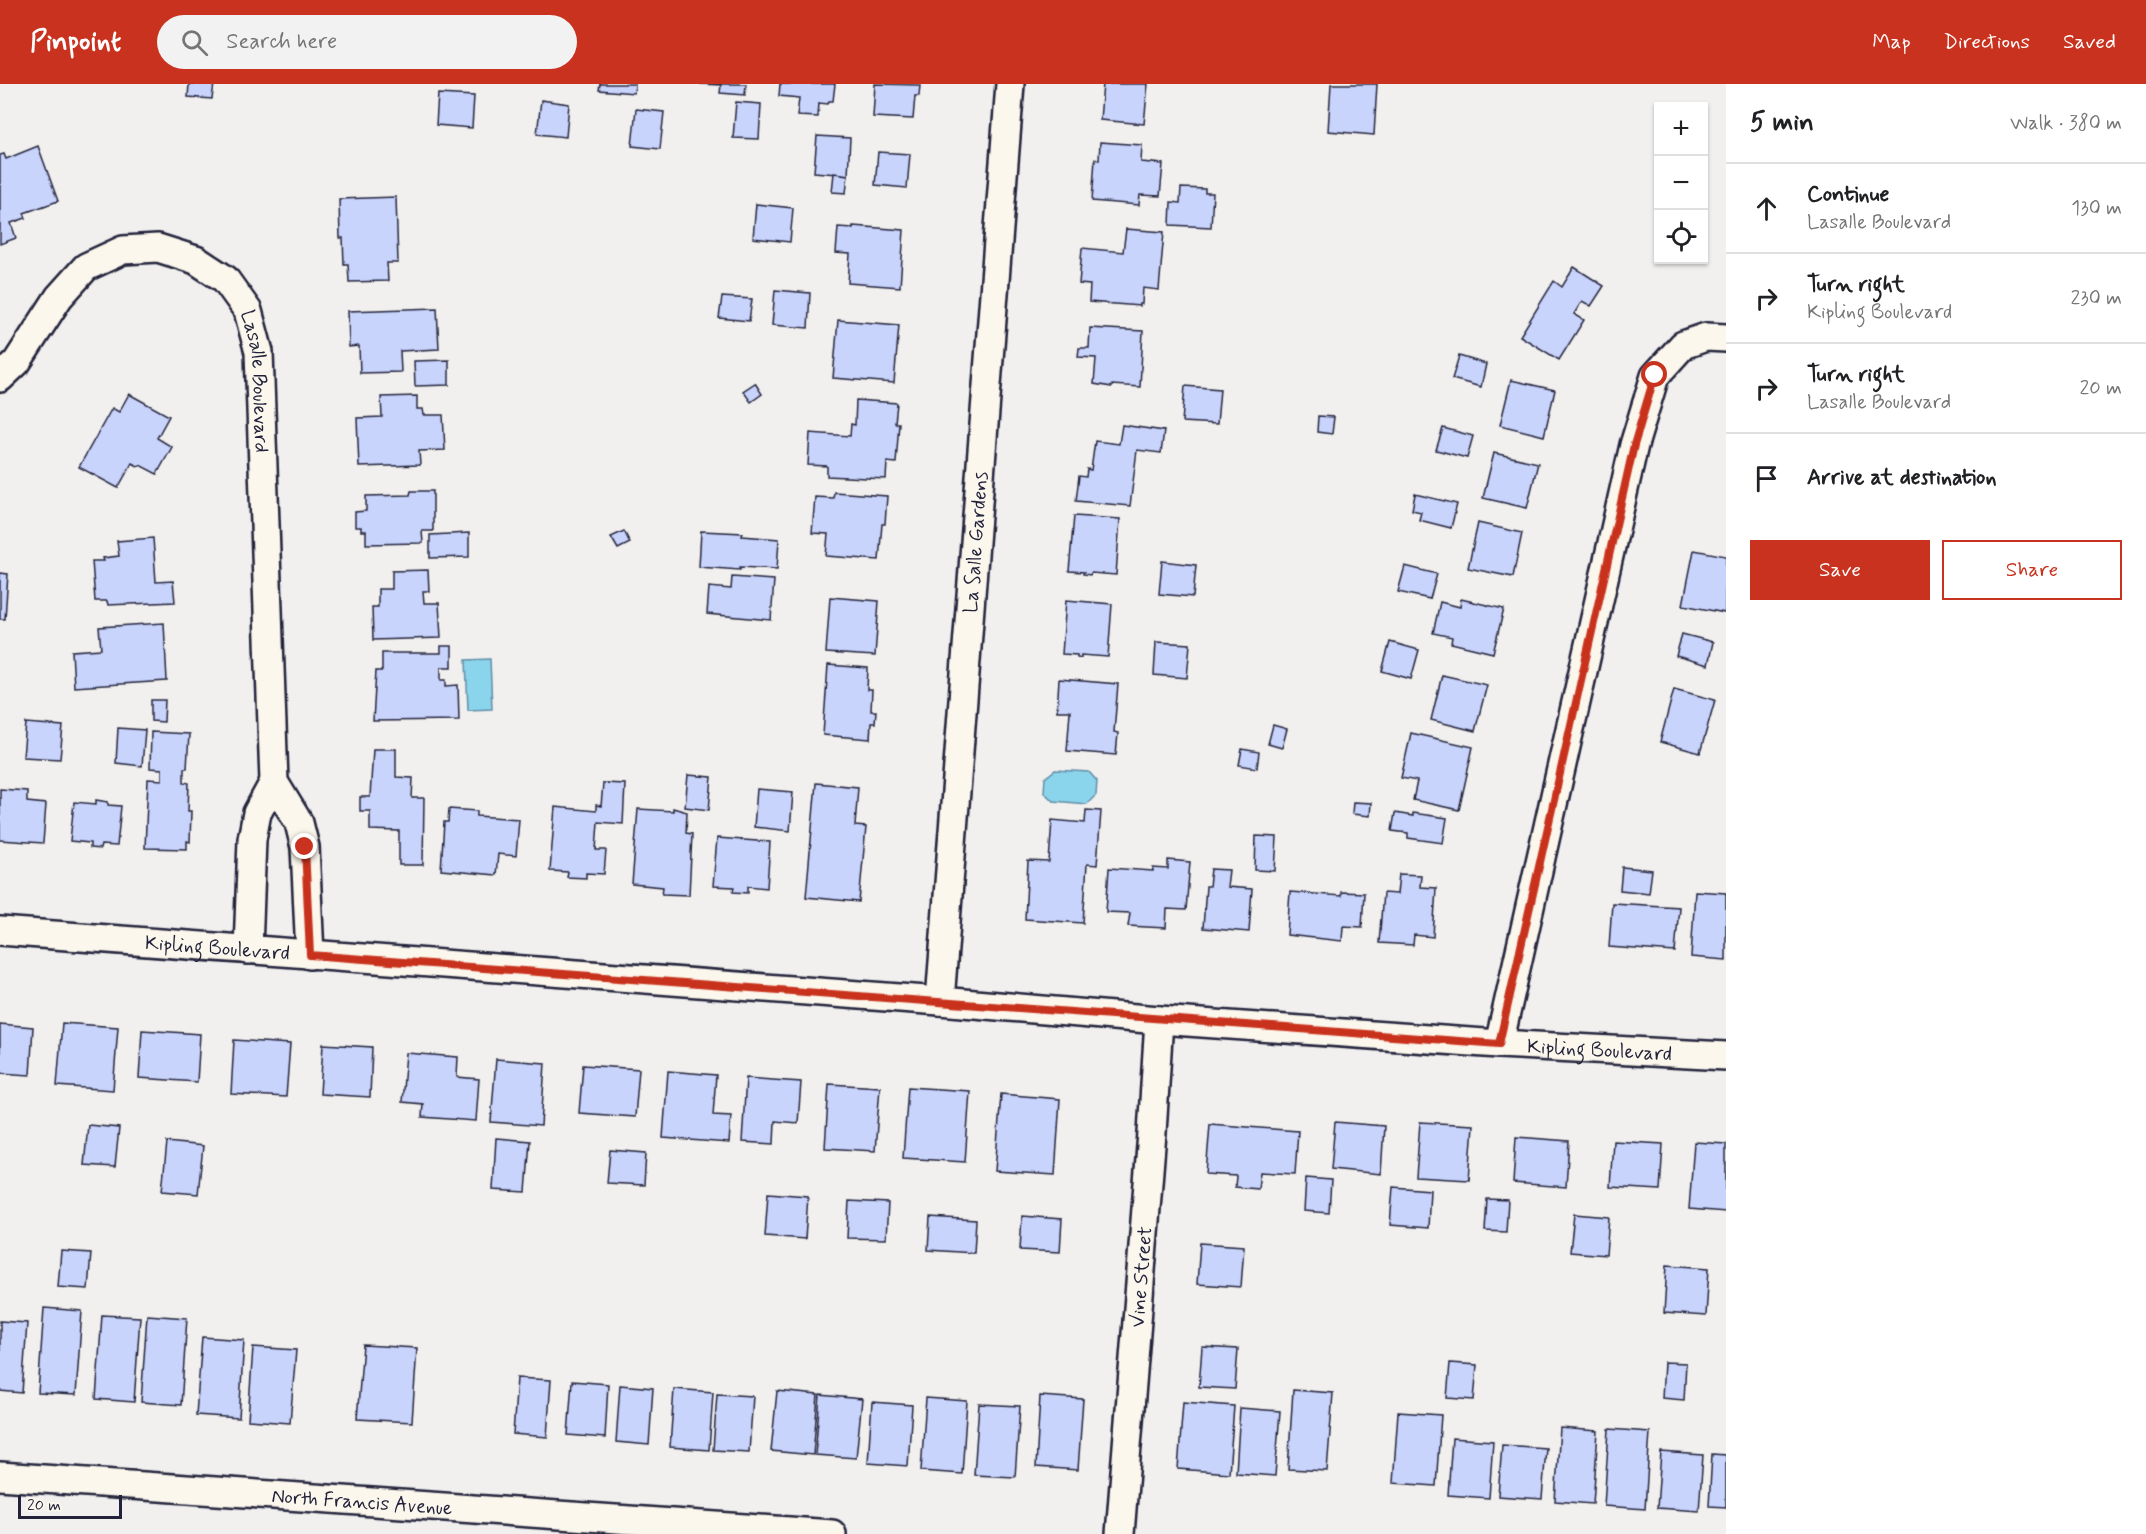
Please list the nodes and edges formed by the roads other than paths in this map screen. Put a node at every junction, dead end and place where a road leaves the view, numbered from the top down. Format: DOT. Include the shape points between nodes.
graph roads {
  1 [pos="1010,84"];
  2 [pos="1726,338"];
  3 [pos="0,378"];
  4 [pos="274,782"];
  5 [pos="0,931"];
  6 [pos="248,950"];
  7 [pos="310,955"];
  8 [pos="940,1001"];
  9 [pos="1159,1020"];
  10 [pos="1499,1044"];
  11 [pos="1726,1056"];
  12 [pos="0,1476"];
  13 [pos="832,1534"];
  14 [pos="1120,1534"];
  1 -- 8 [label="street, La Salle Gardens"];
  2 -- 10 [label="street" via="1706,337 1683,345 1655,375 1632,457"];
  3 -- 4 [label="street, Lasalle Boulevard" via="17,362 58,297 86,267 123,250 158,248 196,260 225,279 248,311 259,352"];
  4 -- 6 [label="street" via="257,813 252,839"];
  4 -- 7 [label="street, Lasalle Boulevard" via="299,823 305,847"];
  5 -- 6 [label="street, Kipling Boulevard"];
  6 -- 7 [label="street, Kipling Boulevard"];
  7 -- 8 [label="street, Kipling Boulevard"];
  8 -- 9 [label="street, Kipling Boulevard"];
  9 -- 10 [label="street, Kipling Boulevard"];
  9 -- 14 [label="street, Vine Street"];
  10 -- 11 [label="street, Kipling Boulevard"];
  12 -- 13 [label="street, North Francis Avenue"];
}
